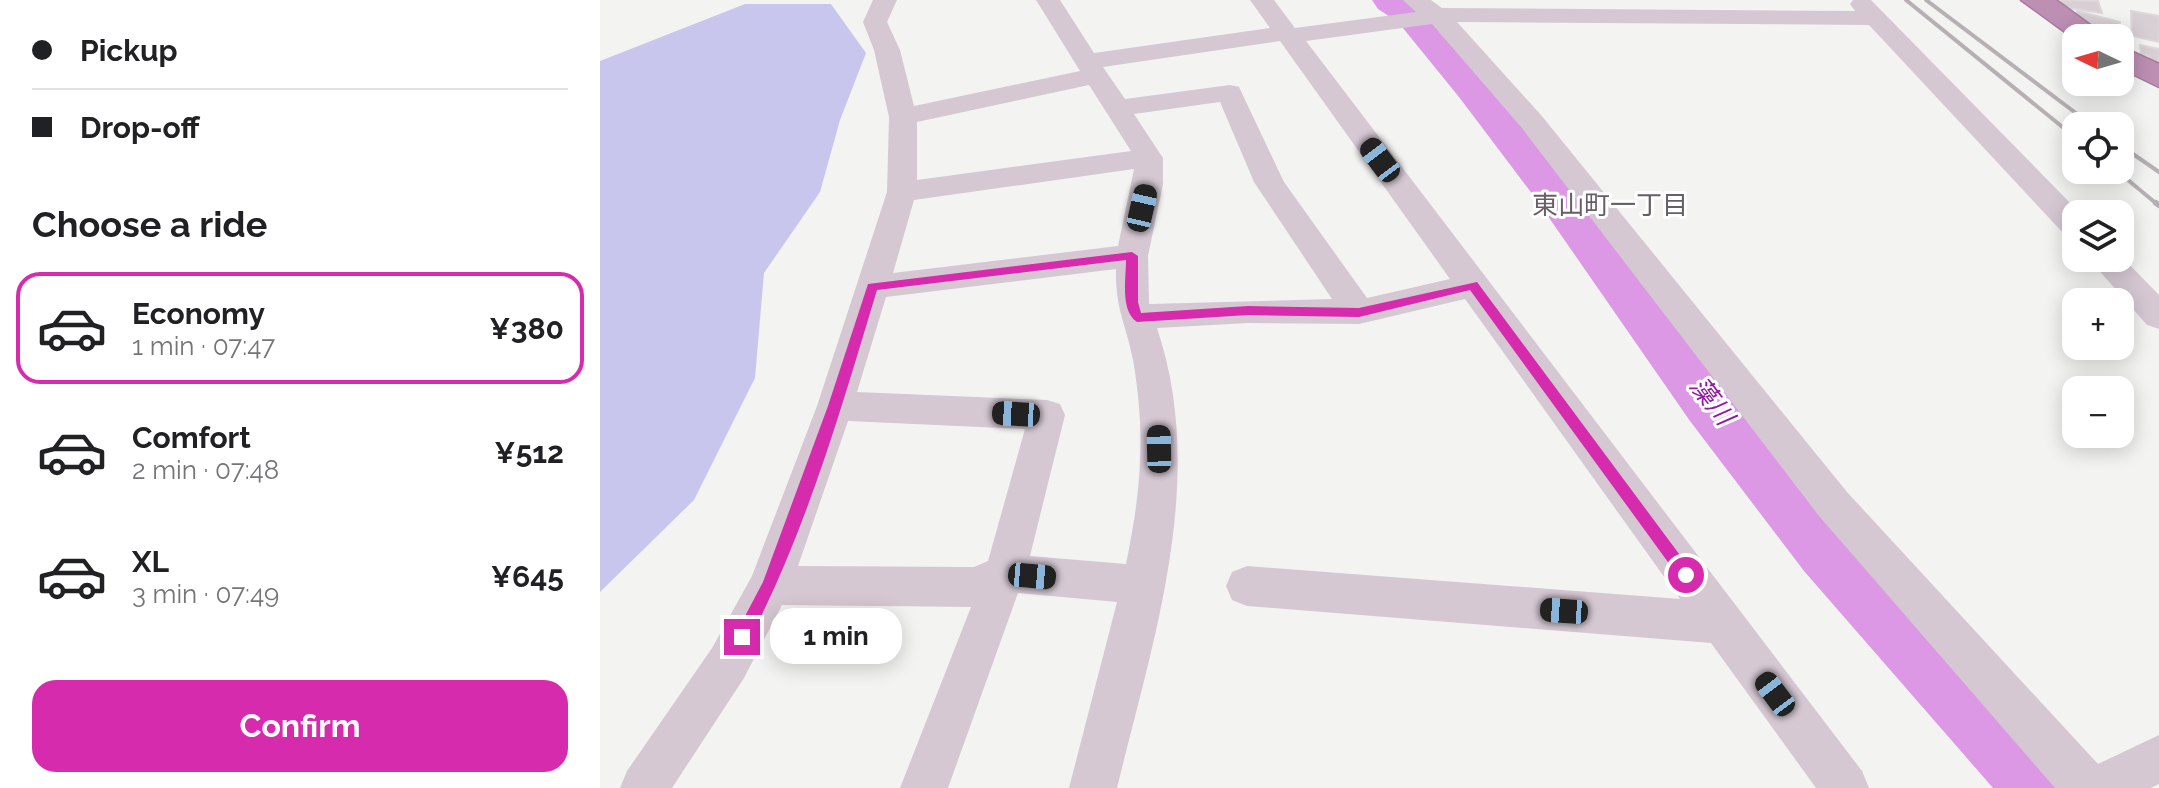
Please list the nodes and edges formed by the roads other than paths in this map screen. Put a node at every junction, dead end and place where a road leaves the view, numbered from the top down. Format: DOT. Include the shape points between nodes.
graph roads {
  1 [pos="885,0"];
  2 [pos="1048,0"];
  3 [pos="1262,0"];
  4 [pos="2036,0"];
  5 [pos="1497,7"];
  6 [pos="1591,7"];
  7 [pos="1716,7"];
  8 [pos="1868,9"];
  9 [pos="1422,14"];
  10 [pos="2072,24"];
  11 [pos="1287,34"];
  12 [pos="2134,63"];
  13 [pos="1093,68"];
  14 [pos="2159,77"];
  15 [pos="1117,108"];
  16 [pos="903,117"];
  17 [pos="1149,158"];
  18 [pos="902,192"];
  19 [pos="2062,213"];
  20 [pos="1132,256"];
  21 [pos="2117,272"];
  22 [pos="1473,285"];
  23 [pos="873,287"];
  24 [pos="1359,312"];
  25 [pos="2159,316"];
  26 [pos="1137,317"];
  27 [pos="835,406"];
  28 [pos="1005,573"];
  29 [pos="770,585"];
  30 [pos="1140,585"];
  31 [pos="1247,586"];
  32 [pos="1722,623"];
  33 [pos="2159,759"];
  34 [pos="644,788"];
  35 [pos="924,788"];
  36 [pos="1093,788"];
  37 [pos="1845,788"];
  38 [pos="2087,788"];
  39 [pos="2100,788"];
  1 -- 16 [label="street" via="875,22"];
  2 -- 13 [label="street"];
  3 -- 11 [label="street"];
  4 -- 10 [label="highway"];
  5 -- 6 [label="street"];
  5 -- 9 [label="street"];
  6 -- 7 [label="street"];
  7 -- 8 [label="street"];
  8 -- 19 [label="street"];
  9 -- 11 [label="street"];
  9 -- 38 [label="street" via="1531,121 1833,504"];
  11 -- 13 [label="street"];
  11 -- 22 [label="street"];
  12 -- 14 [label="highway"];
  13 -- 15 [label="street"];
  13 -- 16 [label="street"];
  15 -- 17 [label="street"];
  15 -- 24 [label="street" via="1230,93 1243,135 1283,212"];
  16 -- 18 [label="street"];
  17 -- 18 [label="street"];
  17 -- 20 [label="street"];
  18 -- 23 [label="street"];
  20 -- 23 [label="street"];
  20 -- 26 [label="street"];
  21 -- 25 [label="street"];
  22 -- 24 [label="street"];
  22 -- 32 [label="street"];
  23 -- 27 [label="street"];
  24 -- 26 [label="street"];
  26 -- 30 [label="street" via="1150,358 1160,493"];
  27 -- 28 [label="street" via="1047,415"];
  27 -- 29 [label="street"];
  28 -- 29 [label="street" via="977,587"];
  28 -- 30 [label="street"];
  28 -- 35 [label="street"];
  29 -- 34 [label="street" via="728,663"];
  30 -- 36 [label="street"];
  31 -- 32 [label="street"];
  32 -- 37 [label="street"];
  33 -- 39 [label="street"];
}
